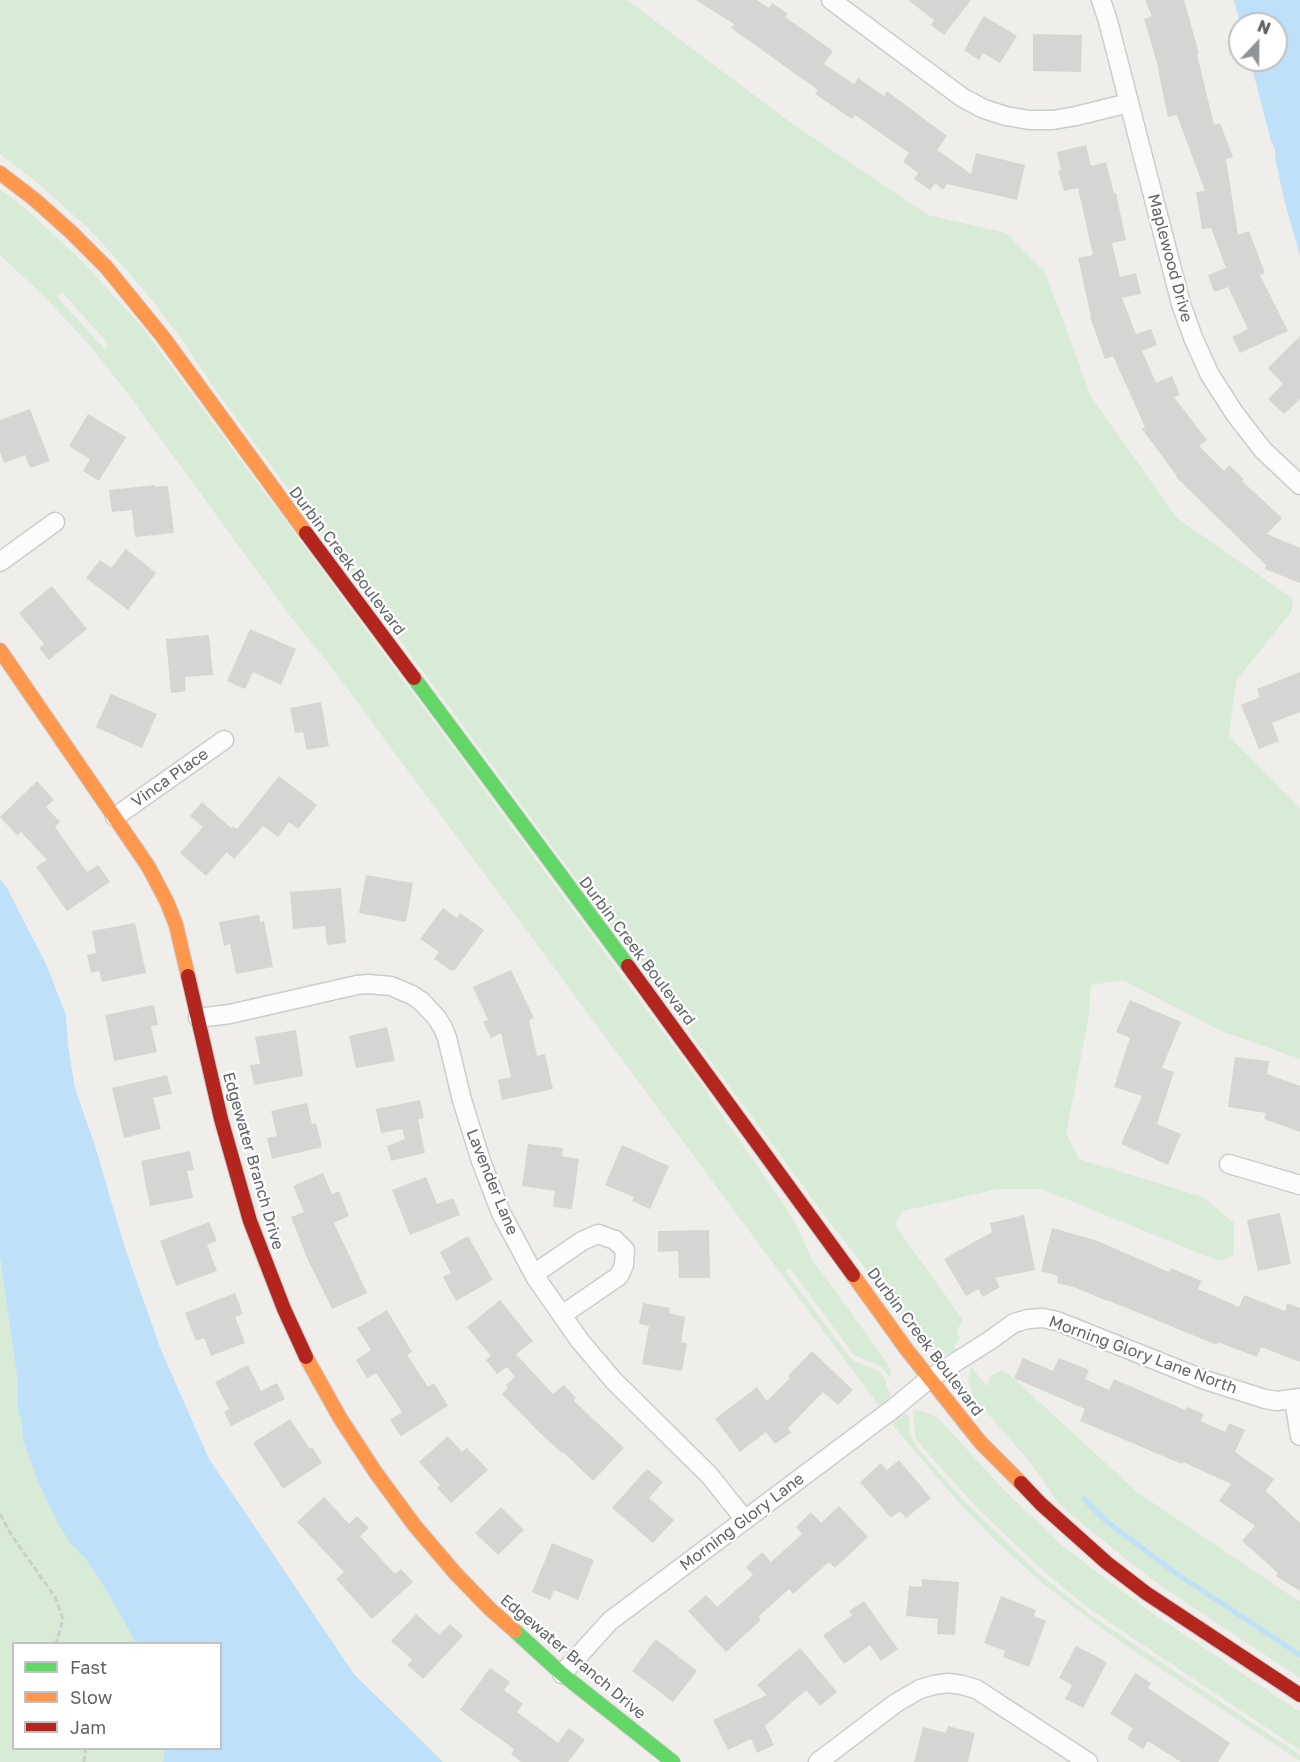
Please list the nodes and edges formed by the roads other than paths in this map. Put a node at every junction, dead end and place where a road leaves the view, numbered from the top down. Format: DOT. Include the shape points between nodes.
graph roads {
  1 [pos="831,0"];
  2 [pos="1101,0"];
  3 [pos="1130,103"];
  4 [pos="0,173"];
  5 [pos="1300,485"];
  6 [pos="55,522"];
  7 [pos="0,561"];
  8 [pos="0,650"];
  9 [pos="224,740"];
  10 [pos="115,817"];
  11 [pos="198,1018"];
  12 [pos="1229,1164"];
  13 [pos="1300,1185"];
  14 [pos="534,1274"];
  15 [pos="562,1315"];
  16 [pos="929,1379"];
  17 [pos="1297,1399"];
  18 [pos="1300,1436"];
  19 [pos="745,1520"];
  20 [pos="562,1674"];
  21 [pos="1300,1695"];
  22 [pos="673,1762"];
  23 [pos="818,1762"];
  24 [pos="1088,1762"];
  1 -- 3 [label="street" via="963,98 984,109 1029,120 1053,120"];
  2 -- 3 [label="street, Maplewood Drive"];
  3 -- 5 [label="street, Maplewood Drive" via="1181,304 1194,340 1234,414 1263,450"];
  4 -- 16 [label="street, Durbin Creek Boulevard" via="85,246 164,337"];
  6 -- 7 [label="street"];
  8 -- 10 [label="street, Edgewater Branch Drive"];
  9 -- 10 [label="street, Vinca Place"];
  10 -- 11 [label="street, Edgewater Branch Drive" via="148,866 176,925"];
  11 -- 14 [label="street, Lavender Lane" via="368,984 391,986 421,1001 437,1018 447,1038 481,1161 501,1213"];
  11 -- 20 [label="street, Edgewater Branch Drive" via="250,1221 305,1355 340,1418 415,1526 456,1574"];
  12 -- 13 [label="street"];
  14 -- 15 [label="street, Lavender Lane"];
  14 -- 15 [label="street" via="598,1234 615,1240 625,1250 619,1276"];
  15 -- 19 [label="street, Lavender Lane" via="614,1381 710,1476"];
  16 -- 17 [label="street, Morning Glory Lane North" via="1014,1323 1043,1318 1265,1400"];
  16 -- 19 [label="street, Morning Glory Lane"];
  16 -- 21 [label="street, Durbin Creek Boulevard" via="1009,1473 1107,1563"];
  17 -- 18 [label="street"];
  19 -- 20 [label="street, Morning Glory Lane" via="610,1621"];
  20 -- 22 [label="street, Edgewater Branch Drive"];
  23 -- 24 [label="street" via="896,1703 920,1689 948,1683 976,1689"];
}
